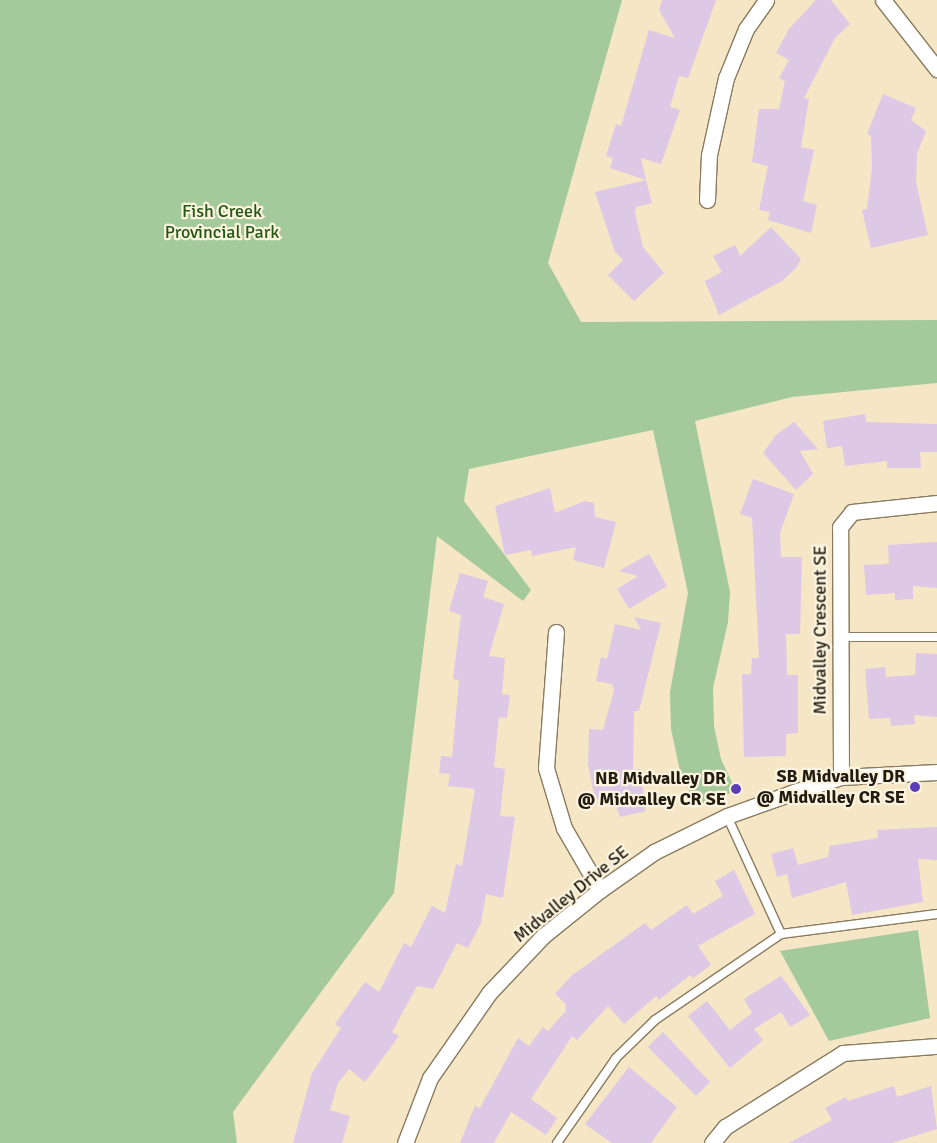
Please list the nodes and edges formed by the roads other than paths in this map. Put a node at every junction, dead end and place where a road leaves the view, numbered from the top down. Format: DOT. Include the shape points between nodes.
graph roads {
  1 [pos="766,0"];
  2 [pos="883,0"];
  3 [pos="937,69"];
  4 [pos="707,200"];
  5 [pos="937,503"];
  6 [pos="556,632"];
  7 [pos="838,637"];
  8 [pos="937,637"];
  9 [pos="937,772"];
  10 [pos="841,777"];
  11 [pos="727,816"];
  12 [pos="600,890"];
  13 [pos="937,914"];
  14 [pos="781,934"];
  15 [pos="937,1046"];
  16 [pos="405,1143"];
  17 [pos="557,1143"];
  18 [pos="712,1143"];
  1 -- 4 [label="street" via="746,29 726,78 709,155"];
  2 -- 3 [label="street"];
  5 -- 7 [label="street, Midvalley Crescent SE" via="863,510 847,517 837,540"];
  6 -- 12 [label="street" via="546,768 564,828"];
  7 -- 8 [label="lane"];
  7 -- 10 [label="street, Midvalley Crescent SE"];
  9 -- 10 [label="street, Midvalley Drive SE"];
  10 -- 11 [label="street, Midvalley Drive SE"];
  11 -- 12 [label="street, Midvalley Drive SE" via="654,852"];
  11 -- 14 [label="lane"];
  12 -- 16 [label="street, Midvalley Drive SE" via="543,936 489,993 430,1078"];
  13 -- 14 [label="lane"];
  14 -- 17 [label="lane" via="656,1020 616,1058"];
  15 -- 18 [label="street" via="843,1053 725,1127"];
}
